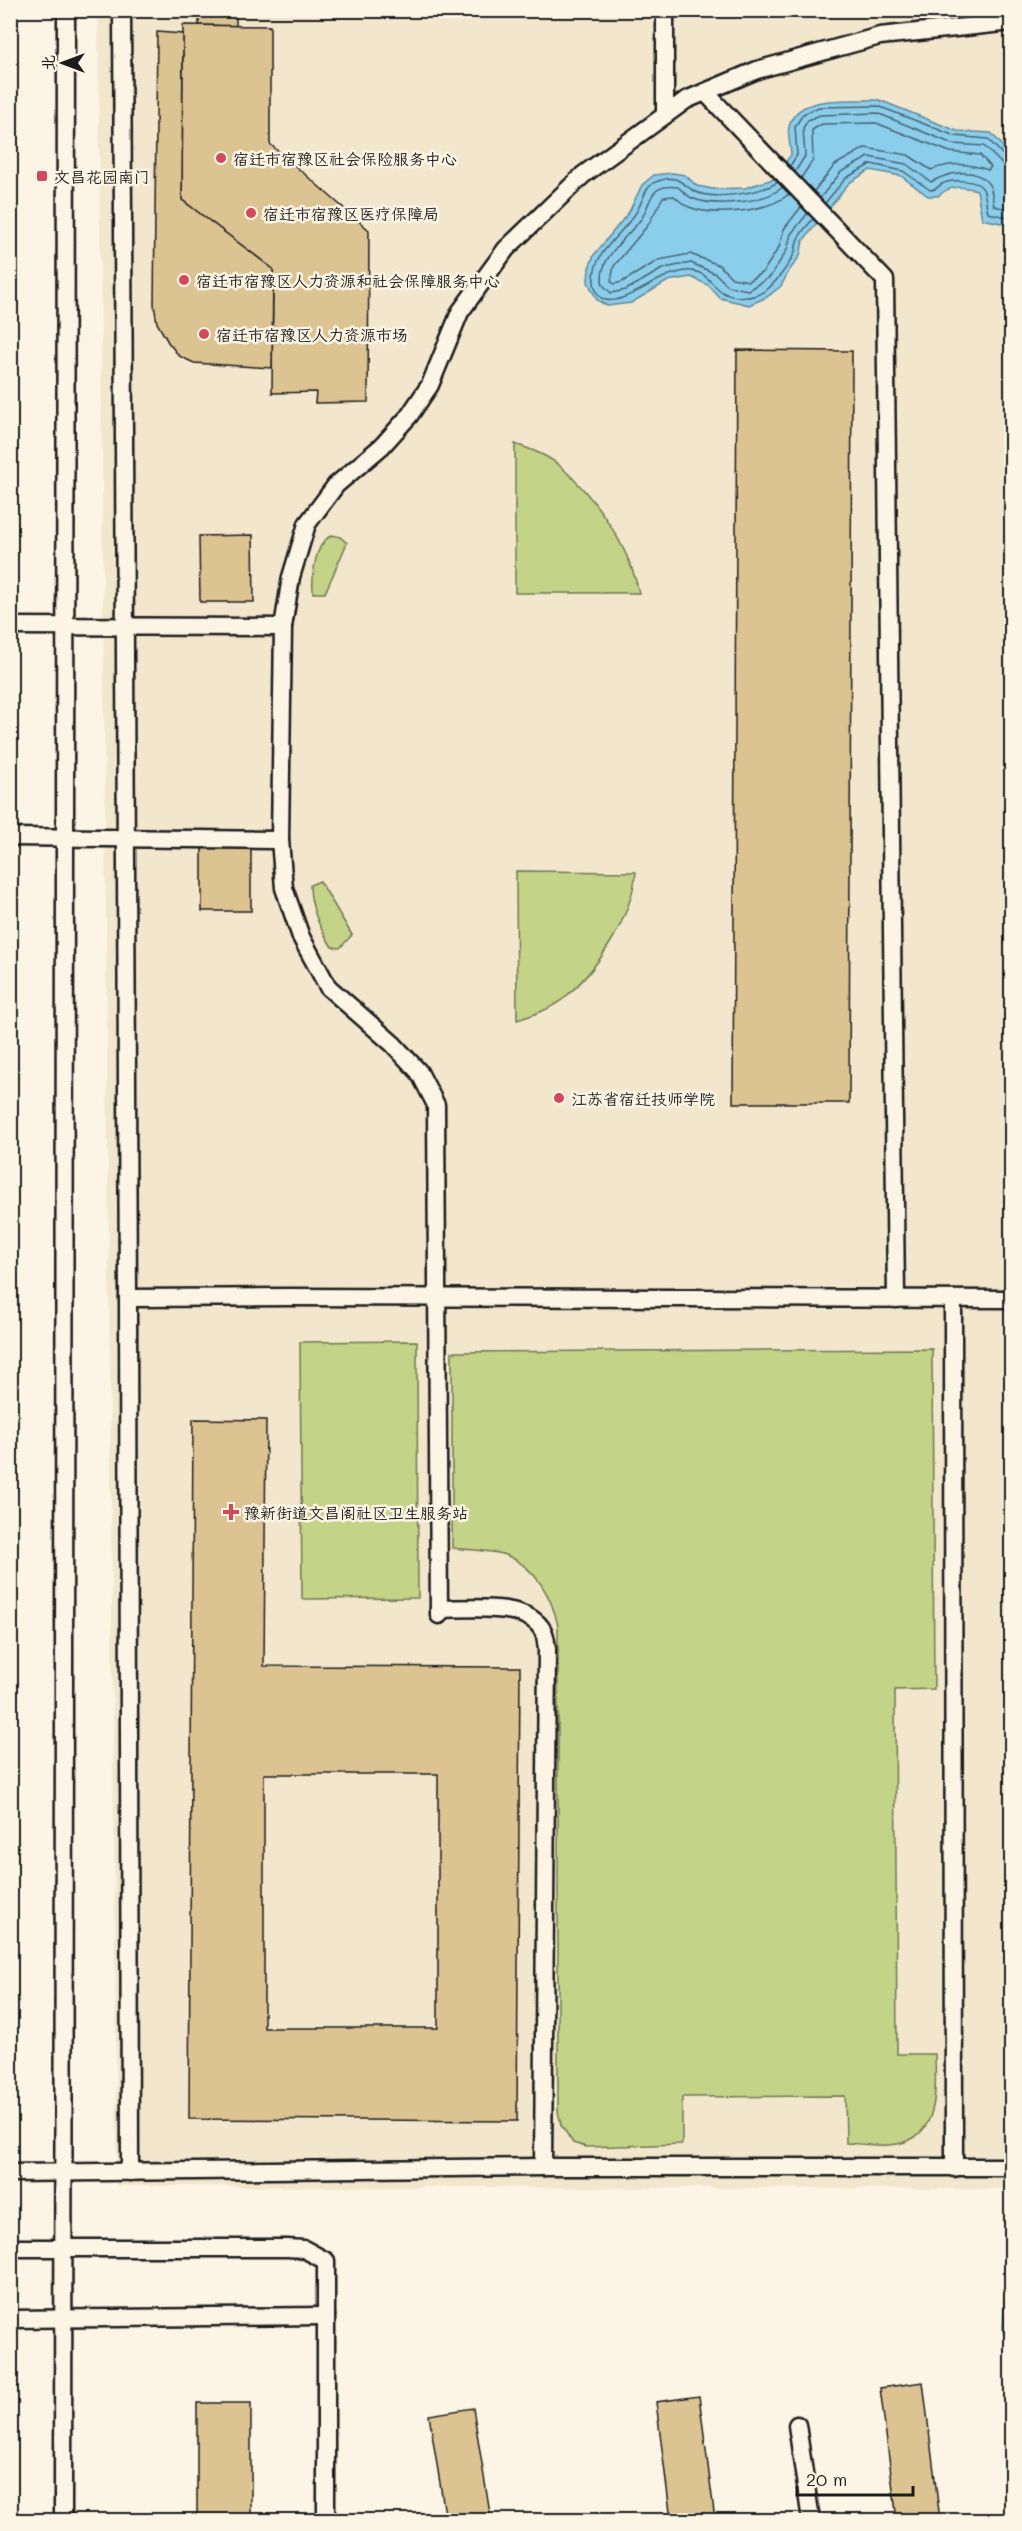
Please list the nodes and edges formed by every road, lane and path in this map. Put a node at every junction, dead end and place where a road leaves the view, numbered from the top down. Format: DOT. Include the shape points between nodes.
graph roads {
  1 [pos="66,10"];
  2 [pos="122,10"];
  3 [pos="665,10"];
  4 [pos="1011,22"];
  5 [pos="705,92"];
  6 [pos="665,115"];
  7 [pos="10,626"];
  8 [pos="66,626"];
  9 [pos="125,626"];
  10 [pos="283,627"];
  11 [pos="10,837"];
  12 [pos="65,838"];
  13 [pos="127,838"];
  14 [pos="280,840"];
  15 [pos="436,1297"];
  16 [pos="129,1298"];
  17 [pos="896,1299"];
  18 [pos="953,1299"];
  19 [pos="1011,1299"];
  20 [pos="543,2167"];
  21 [pos="1011,2167"];
  22 [pos="954,2168"];
  23 [pos="63,2172"];
  24 [pos="130,2172"];
  25 [pos="10,2173"];
  26 [pos="10,2248"];
  27 [pos="63,2248"];
  28 [pos="326,2316"];
  29 [pos="10,2319"];
  30 [pos="62,2319"];
  31 [pos="797,2425"];
  32 [pos="63,2520"];
  33 [pos="326,2520"];
  34 [pos="811,2520"];
  1 -- 8 [label="lane"];
  2 -- 9 [label="lane"];
  3 -- 6 [label="lane"];
  4 -- 5 [label="lane" via="880,36 757,70"];
  5 -- 6 [label="lane"];
  5 -- 17 [label="lane" via="885,280"];
  6 -- 10 [label="lane" via="583,175 506,249 460,312 430,385 409,416 382,446 336,485 307,524 291,577"];
  7 -- 8 [label="lane"];
  8 -- 9 [label="lane"];
  8 -- 12 [label="lane"];
  9 -- 10 [label="lane"];
  9 -- 13 [label="lane"];
  10 -- 14 [label="lane"];
  11 -- 12 [label="lane"];
  12 -- 13 [label="lane"];
  12 -- 23 [label="lane"];
  13 -- 14 [label="lane"];
  13 -- 16 [label="lane"];
  14 -- 15 [label="lane" via="284,888 301,937 328,987 419,1072 436,1105"];
  15 -- 16 [label="lane"];
  15 -- 17 [label="lane"];
  15 -- 20 [label="lane" via="439,1612 506,1610 527,1615 543,1630 547,1649"];
  16 -- 24 [label="lane"];
  17 -- 18 [label="lane"];
  18 -- 19 [label="lane"];
  18 -- 22 [label="lane"];
  20 -- 22 [label="lane"];
  20 -- 24 [label="lane"];
  21 -- 22 [label="lane"];
  23 -- 24 [label="lane"];
  23 -- 25 [label="lane"];
  23 -- 27 [label="lane"];
  26 -- 27 [label="lane"];
  27 -- 28 [label="lane" via="304,2249 326,2261"];
  27 -- 30 [label="lane"];
  28 -- 30 [label="lane"];
  28 -- 33 [label="lane"];
  29 -- 30 [label="lane"];
  30 -- 32 [label="lane"];
  31 -- 34 [label="lane"];
}
